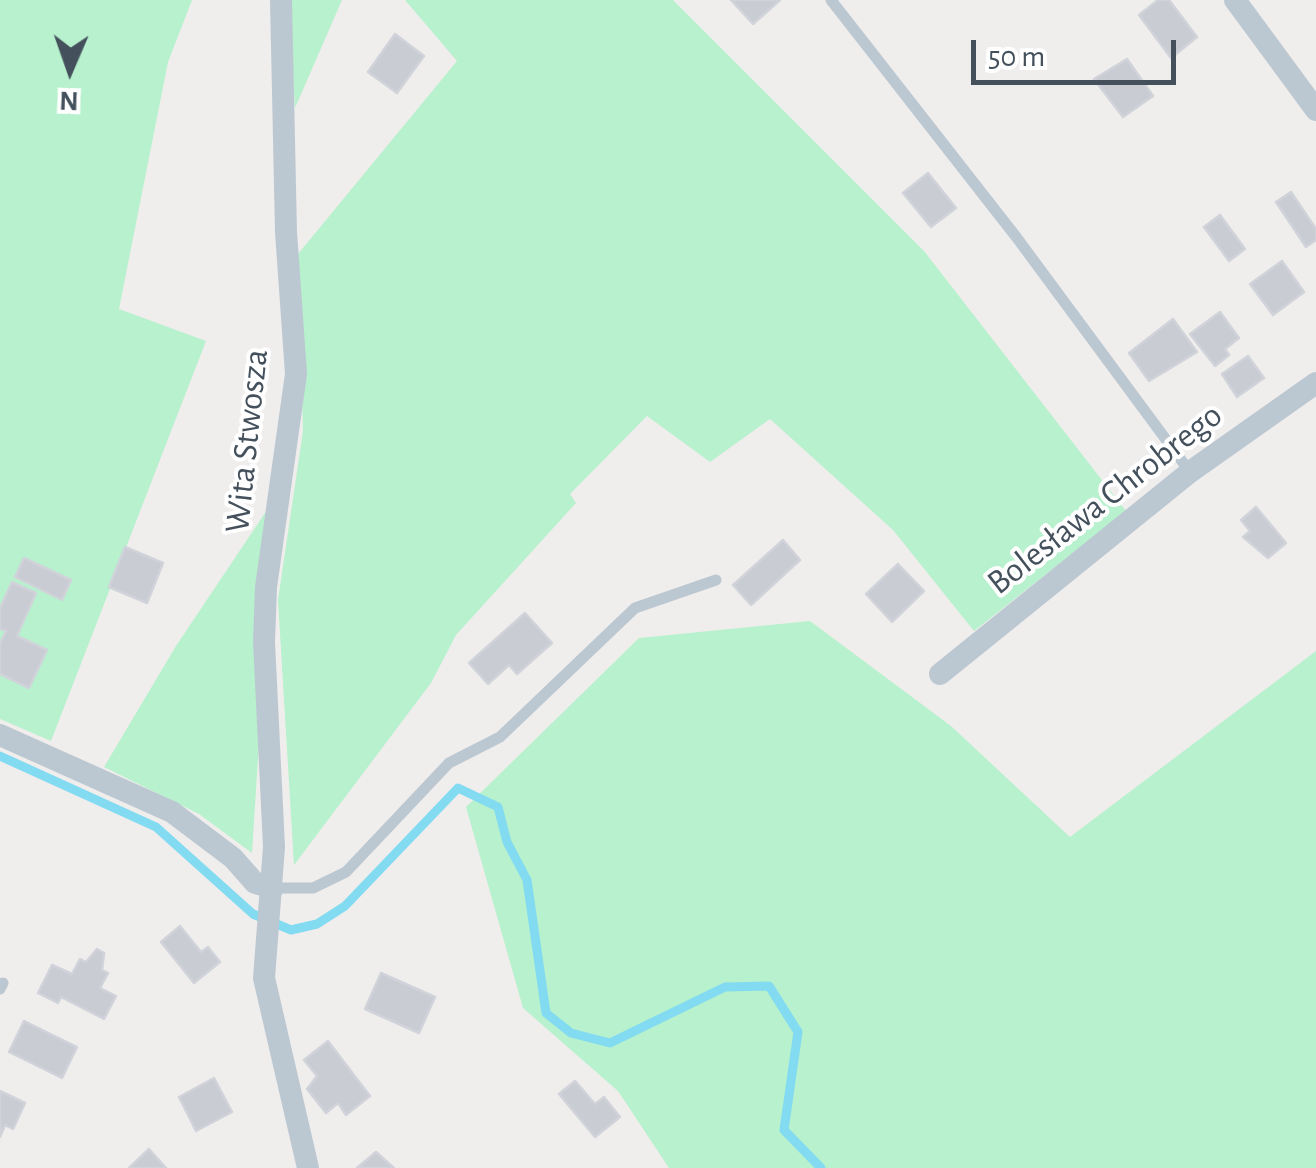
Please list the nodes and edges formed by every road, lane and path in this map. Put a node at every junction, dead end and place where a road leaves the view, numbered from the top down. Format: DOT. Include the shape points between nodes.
graph roads {
  1 [pos="281,0"];
  2 [pos="831,0"];
  3 [pos="1235,0"];
  4 [pos="1316,110"];
  5 [pos="1316,384"];
  6 [pos="1190,472"];
  7 [pos="716,580"];
  8 [pos="940,674"];
  9 [pos="0,735"];
  10 [pos="272,899"];
  11 [pos="308,1168"];
  1 -- 10 [label="street, Wita Stwosza" via="296,374 266,606"];
  2 -- 6 [label="lane"];
  3 -- 4 [label="street"];
  5 -- 6 [label="street, Bolesława Chrobrego"];
  6 -- 8 [label="street, Bolesława Chrobrego"];
  7 -- 10 [label="lane" via="635,608 500,736 449,763 346,872"];
  9 -- 10 [label="street" via="172,812 233,858"];
  10 -- 11 [label="street, Wita Stwosza" via="264,978 269,1016"];
}
